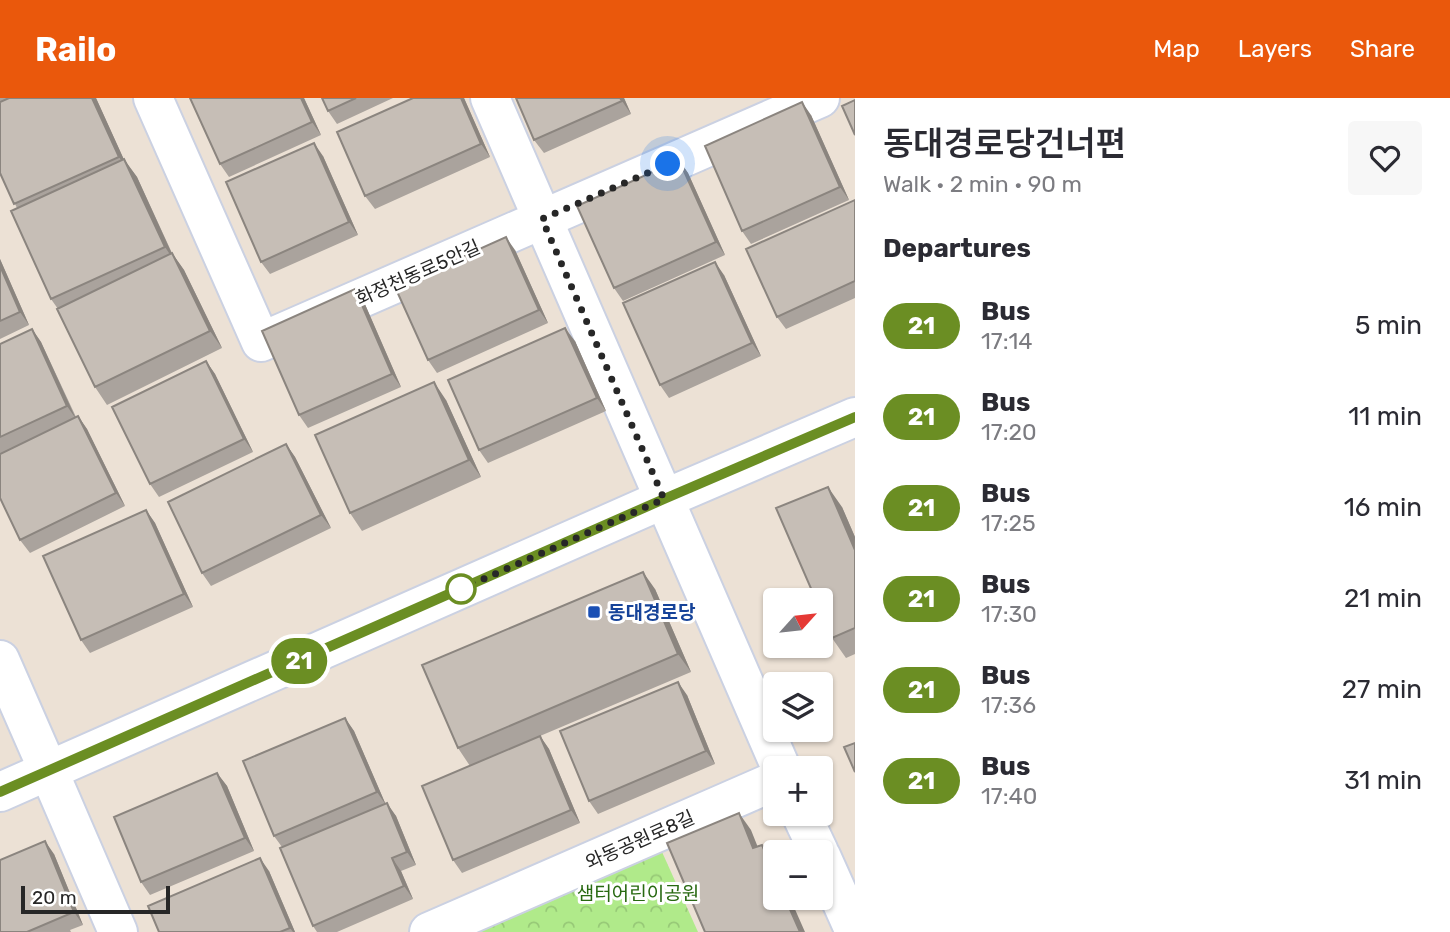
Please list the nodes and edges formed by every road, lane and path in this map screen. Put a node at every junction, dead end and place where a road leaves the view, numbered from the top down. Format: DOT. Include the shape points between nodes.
graph roads {
  1 [pos="153,98"];
  2 [pos="489,98"];
  3 [pos="820,98"];
  4 [pos="542,219"];
  5 [pos="855,417"];
  6 [pos="664,499"];
  7 [pos="0,660"];
  8 [pos="776,756"];
  9 [pos="49,772"];
  10 [pos="763,786"];
  11 [pos="0,792"];
  12 [pos="833,883"];
  13 [pos="118,932"];
  14 [pos="429,932"];
  15 [pos="855,932"];
  1 -- 4 [label="street, 화정천동로5안길" via="261,342"];
  2 -- 4 [label="street"];
  3 -- 4 [label="street, 화정천동로5안길"];
  4 -- 6 [label="street"];
  5 -- 6 [label="street"];
  6 -- 8 [label="street"];
  6 -- 9 [label="street"];
  7 -- 9 [label="street"];
  9 -- 11 [label="street"];
  9 -- 13 [label="street"];
  10 -- 14 [label="street, 와동공원로8길"];
  12 -- 15 [label="street"];
}
